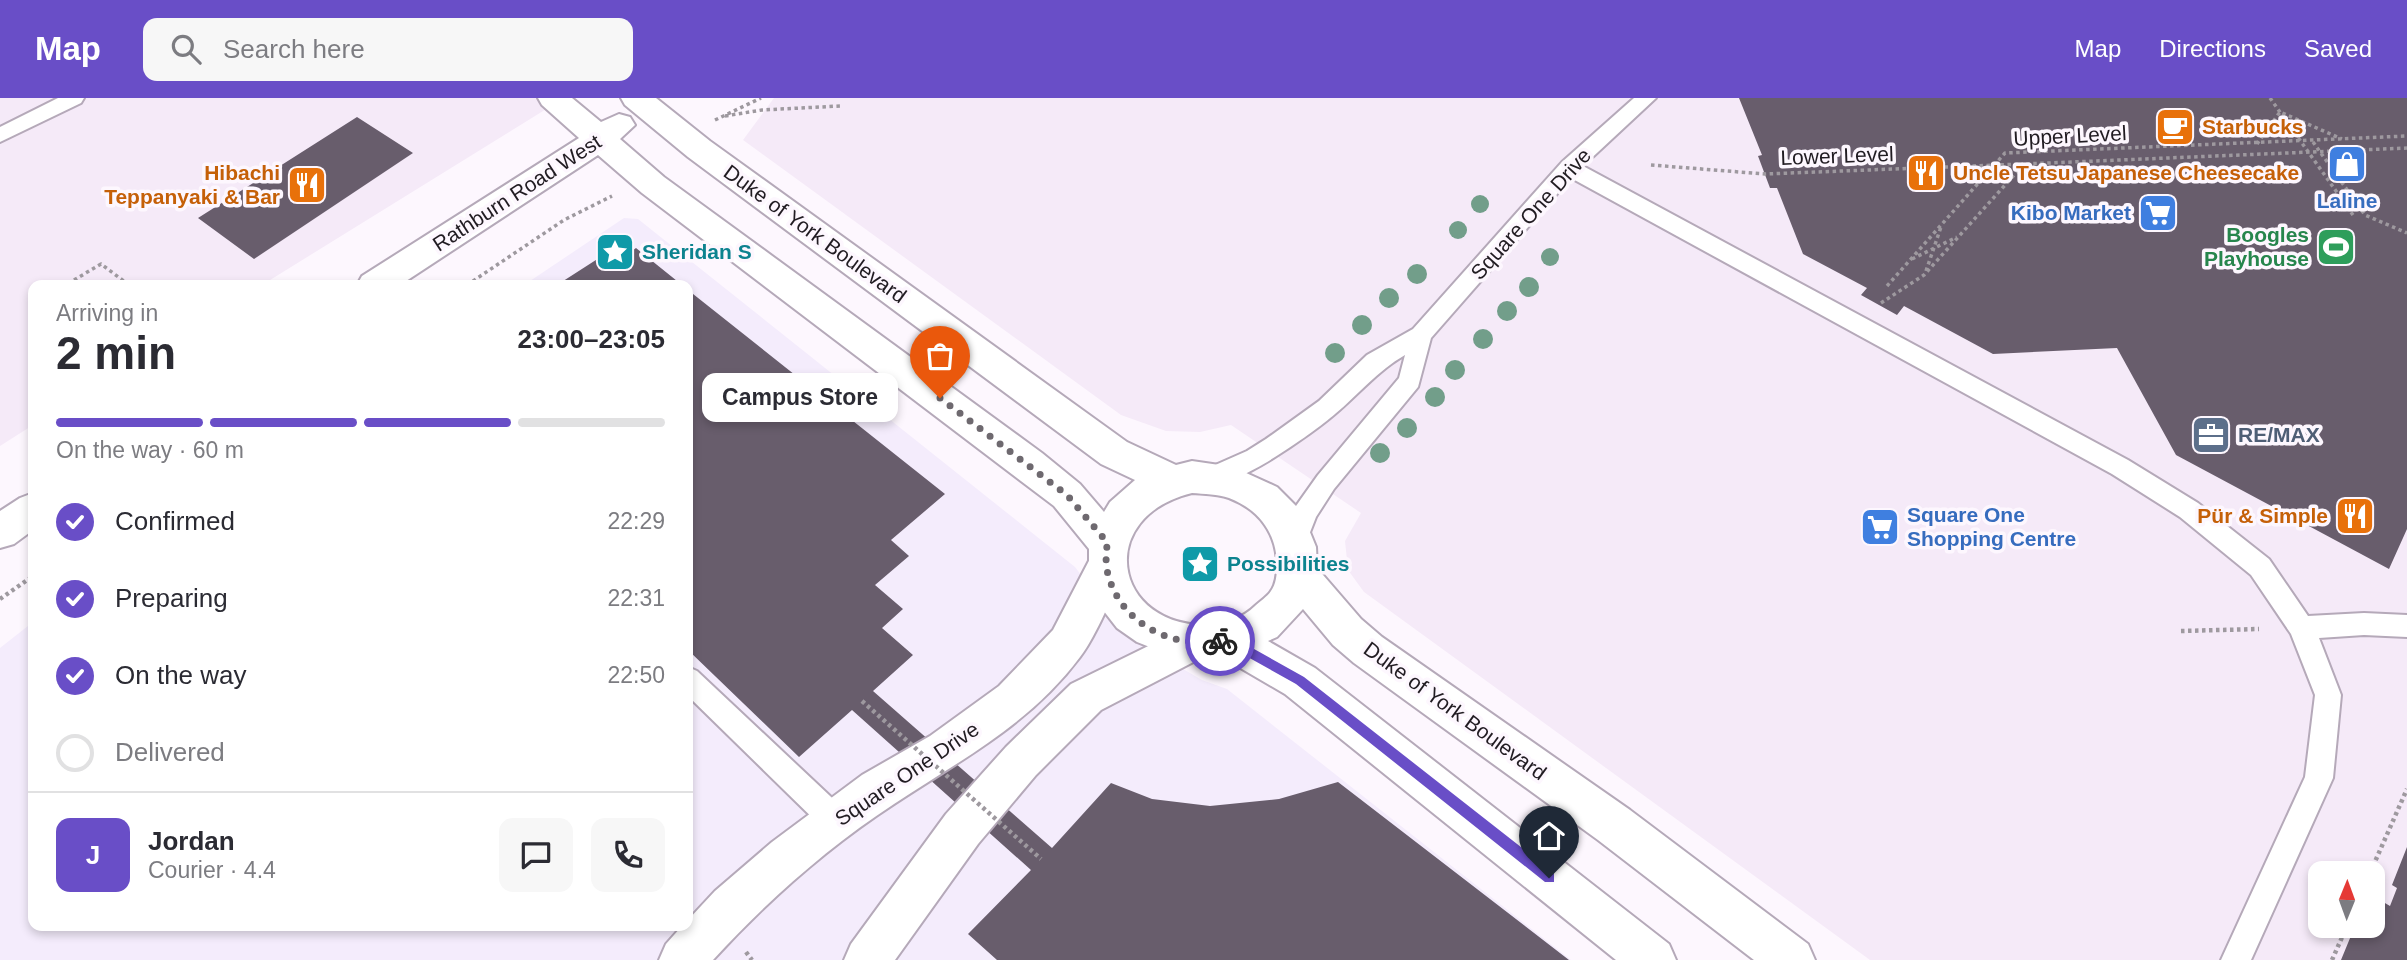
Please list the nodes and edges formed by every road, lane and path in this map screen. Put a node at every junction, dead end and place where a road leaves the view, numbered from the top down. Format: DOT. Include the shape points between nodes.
graph roads {
  1 [pos="74,98"];
  2 [pos="553,98"];
  3 [pos="761,98"];
  4 [pos="1646,98"];
  5 [pos="2270,98"];
  6 [pos="647,101"];
  7 [pos="840,107"];
  8 [pos="2280,112"];
  9 [pos="0,135"];
  10 [pos="2407,136"];
  11 [pos="599,139"];
  12 [pos="2343,140"];
  13 [pos="2313,141"];
  14 [pos="2256,145"];
  15 [pos="2407,148"];
  16 [pos="2310,154"];
  17 [pos="2024,164"];
  18 [pos="1651,166"];
  19 [pos="1569,167"];
  20 [pos="604,202"];
  21 [pos="2353,215"];
  22 [pos="1943,223"];
  23 [pos="2407,233"];
  24 [pos="1960,235"];
  25 [pos="1908,261"];
  26 [pos="1924,275"];
  27 [pos="74,280"];
  28 [pos="123,280"];
  29 [pos="382,280"];
  30 [pos="474,280"];
  31 [pos="1887,286"];
  32 [pos="1867,331"];
  33 [pos="1421,335"];
  34 [pos="1212,477"];
  35 [pos="1173,481"];
  36 [pos="28,512"];
  37 [pos="0,532"];
  38 [pos="1107,555"];
  39 [pos="1297,557"];
  40 [pos="28,579"];
  41 [pos="0,599"];
  42 [pos="2407,626"];
  43 [pos="2302,628"];
  44 [pos="2259,629"];
  45 [pos="2181,631"];
  46 [pos="1210,641"];
  47 [pos="693,684"];
  48 [pos="862,701"];
  49 [pos="2407,789"];
  50 [pos="836,821"];
  51 [pos="1041,859"];
  52 [pos="2375,861"];
  53 [pos="2342,938"];
  54 [pos="682,960"];
  55 [pos="867,960"];
  56 [pos="1653,960"];
  57 [pos="1791,960"];
  58 [pos="2236,960"];
  59 [pos="2332,960"];
  1 -- 9 [label="lane"];
  2 -- 11 [label="street"];
  3 -- 7 [label="path" via="718,118 762,110"];
  4 -- 19 [label="lane, Square One Drive"];
  5 -- 8 [label="path"];
  6 -- 11 [label="street, Rathburn Road West"];
  6 -- 35 [label="street, Duke of York Boulevard" via="710,157 1114,453"];
  8 -- 12 [label="path"];
  8 -- 14 [label="path"];
  8 -- 16 [label="path"];
  10 -- 12 [label="path, Upper Level"];
  11 -- 29 [label="street, Rathburn Road West"];
  11 -- 38 [label="street" via="653,185 1067,495"];
  12 -- 13 [label="path, Upper Level"];
  13 -- 14 [label="path, Upper Level"];
  13 -- 23 [label="path" via="2365,215"];
  14 -- 22 [label="path, Upper Level" via="2005,153"];
  15 -- 16 [label="path, Lower Level"];
  16 -- 17 [label="path, Lower Level"];
  16 -- 21 [label="path"];
  17 -- 18 [label="path, Lower Level" via="1765,174"];
  17 -- 24 [label="path"];
  19 -- 32 [label="lane"];
  19 -- 33 [label="lane, Square One Drive"];
  20 -- 30 [label="path" via="564,220"];
  22 -- 25 [label="path, Upper Level"];
  22 -- 26 [label="path"];
  24 -- 25 [label="path"];
  24 -- 26 [label="path"];
  25 -- 31 [label="path, Upper Level"];
  26 -- 32 [label="path" via="1878,305"];
  27 -- 28 [label="path" via="101,264"];
  32 -- 43 [label="lane" via="2120,467 2189,510 2260,567"];
  33 -- 34 [label="lane, Square One Drive" via="1375,361 1327,408 1274,446"];
  33 -- 39 [label="lane, Square One Drive" via="1410,381 1304,513"];
  34 -- 35 [label="street"];
  34 -- 39 [label="street" via="1265,496 1284,515"];
  35 -- 38 [label="street" via="1143,494 1121,515"];
  36 -- 37 [label="street"];
  38 -- 46 [label="street" via="1114,594 1132,617 1159,635"];
  38 -- 50 [label="street, Square One Drive" via="1067,643 1014,700"];
  39 -- 46 [label="street" via="1285,604 1261,626"];
  39 -- 57 [label="street, Duke of York Boulevard" via="1347,632 1368,650 1614,825"];
  40 -- 41 [label="path"];
  42 -- 43 [label="lane"];
  43 -- 58 [label="lane" via="2328,695 2319,778"];
  44 -- 45 [label="path"];
  46 -- 55 [label="street" via="1086,698 962,829"];
  46 -- 56 [label="street" via="1300,681"];
  47 -- 50 [label="lane"];
  48 -- 51 [label="path, bridge"];
  49 -- 52 [label="path"];
  50 -- 54 [label="street, Square One Drive" via="731,907"];
  53 -- 59 [label="path"];
}
